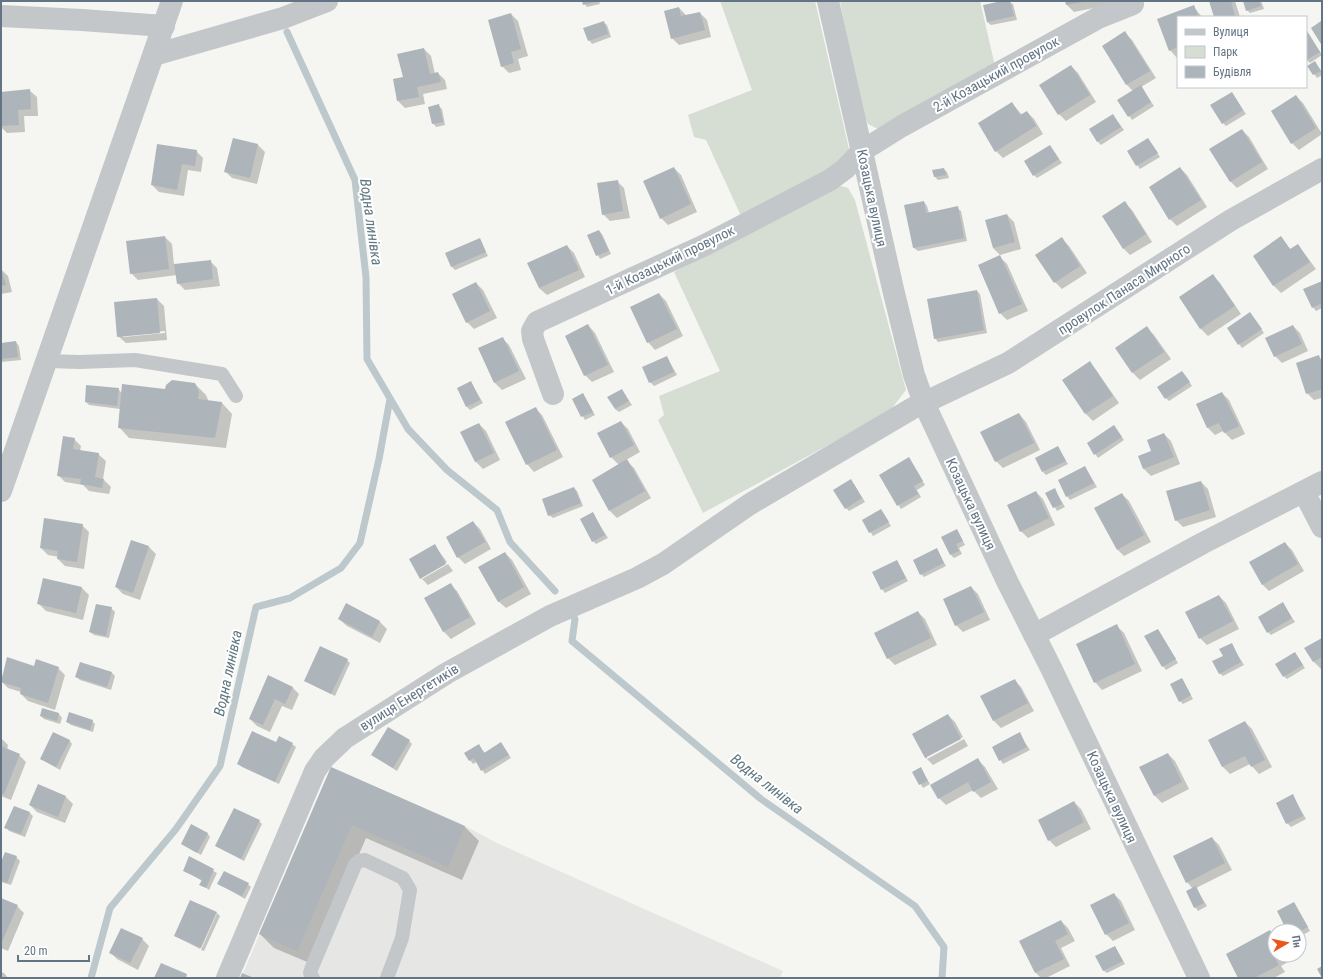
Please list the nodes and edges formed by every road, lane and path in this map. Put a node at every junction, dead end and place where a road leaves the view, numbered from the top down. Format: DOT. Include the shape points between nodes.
graph roads {
  1 [pos="172,1"];
  2 [pos="327,1"];
  3 [pos="828,1"];
  4 [pos="1133,4"];
  5 [pos="1,16"];
  6 [pos="164,26"];
  7 [pos="154,55"];
  8 [pos="862,151"];
  9 [pos="1322,169"];
  10 [pos="47,361"];
  11 [pos="553,394"];
  12 [pos="236,396"];
  13 [pos="924,403"];
  14 [pos="1313,487"];
  15 [pos="1,491"];
  16 [pos="1322,527"];
  17 [pos="711,530"];
  18 [pos="1034,635"];
  19 [pos="227,978"];
  20 [pos="312,978"];
  21 [pos="387,978"];
  22 [pos="1199,978"];
  1 -- 6 [label="street"];
  2 -- 7 [label="street" via="283,18"];
  3 -- 8 [label="street, Козацька вулиця"];
  4 -- 8 [label="street, 2-й Козацький провулок" via="1111,11 1084,25"];
  5 -- 6 [label="street"];
  6 -- 7 [label="street"];
  7 -- 10 [label="street"];
  8 -- 11 [label="street, 1-й Козацький провулок" via="837,175 820,186 705,245 537,322 532,331 533,340"];
  8 -- 13 [label="street, Козацька вулиця" via="904,335"];
  9 -- 13 [label="street, провулок Панаса Мирного" via="1231,220 1008,363"];
  10 -- 12 [label="lane" via="135,360 222,374"];
  10 -- 15 [label="street"];
  13 -- 17 [label="street, провулок Панаса Мирного" via="750,504"];
  13 -- 18 [label="street, Козацька вулиця"];
  14 -- 16 [label="street"];
  14 -- 18 [label="street" via="1203,543"];
  17 -- 19 [label="street, вулиця Енергетиків" via="651,572 550,616 492,647 377,716 335,746 324,758 310,783"];
  18 -- 22 [label="street, Козацька вулиця"];
  20 -- 21 [label="lane" via="312,967 355,865 365,860 403,878 410,890 402,938"];
}
